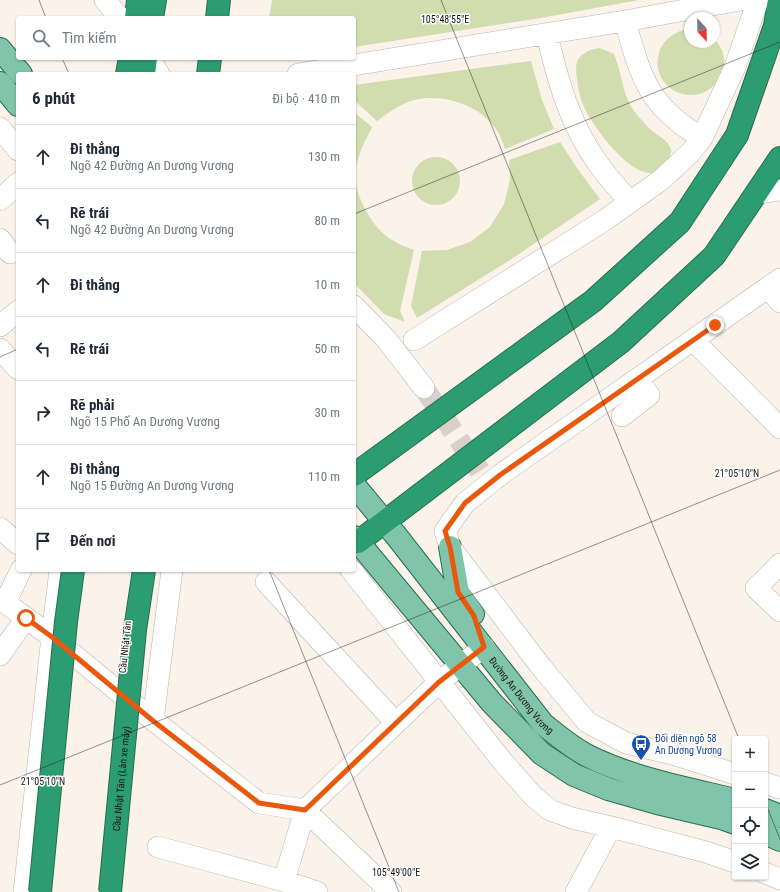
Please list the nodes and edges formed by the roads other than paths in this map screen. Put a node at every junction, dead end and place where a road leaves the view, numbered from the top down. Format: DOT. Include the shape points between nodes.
graph roads {
  1 [pos="104,0"];
  2 [pos="138,0"];
  3 [pos="155,0"];
  4 [pos="219,0"];
  5 [pos="740,0"];
  6 [pos="758,0"];
  7 [pos="779,0"];
  8 [pos="118,16"];
  9 [pos="136,16"];
  10 [pos="152,16"];
  11 [pos="216,16"];
  12 [pos="625,21"];
  13 [pos="547,34"];
  14 [pos="0,49"];
  15 [pos="130,60"];
  16 [pos="146,60"];
  17 [pos="150,60"];
  18 [pos="210,60"];
  19 [pos="735,67"];
  20 [pos="19,72"];
  21 [pos="127,72"];
  22 [pos="144,72"];
  23 [pos="158,72"];
  24 [pos="208,72"];
  25 [pos="310,72"];
  26 [pos="757,77"];
  27 [pos="0,83"];
  28 [pos="16,103"];
  29 [pos="0,128"];
  30 [pos="702,138"];
  31 [pos="16,148"];
  32 [pos="780,158"];
  33 [pos="16,185"];
  34 [pos="780,190"];
  35 [pos="757,193"];
  36 [pos="0,200"];
  37 [pos="630,202"];
  38 [pos="776,289"];
  39 [pos="356,308"];
  40 [pos="16,313"];
  41 [pos="0,326"];
  42 [pos="414,340"];
  43 [pos="693,340"];
  44 [pos="0,349"];
  45 [pos="16,367"];
  46 [pos="637,379"];
  47 [pos="424,388"];
  48 [pos="622,416"];
  49 [pos="780,428"];
  50 [pos="356,474"];
  51 [pos="356,487"];
  52 [pos="385,522"];
  53 [pos="0,528"];
  54 [pos="356,540"];
  55 [pos="16,542"];
  56 [pos="450,547"];
  57 [pos="780,564"];
  58 [pos="19,572"];
  59 [pos="60,572"];
  60 [pos="64,572"];
  61 [pos="74,572"];
  62 [pos="135,572"];
  63 [pos="144,572"];
  64 [pos="172,572"];
  65 [pos="353,572"];
  66 [pos="266,582"];
  67 [pos="2,601"];
  68 [pos="780,611"];
  69 [pos="26,618"];
  70 [pos="52,637"];
  71 [pos="484,647"];
  72 [pos="0,655"];
  73 [pos="461,665"];
  74 [pos="439,682"];
  75 [pos="152,720"];
  76 [pos="396,723"];
  77 [pos="732,773"];
  78 [pos="768,784"];
  79 [pos="780,788"];
  80 [pos="732,799"];
  81 [pos="305,810"];
  82 [pos="768,811"];
  83 [pos="780,816"];
  84 [pos="732,822"];
  85 [pos="611,827"];
  86 [pos="768,834"];
  87 [pos="780,840"];
  88 [pos="158,847"];
  89 [pos="732,861"];
  90 [pos="768,874"];
  91 [pos="780,879"];
  92 [pos="284,881"];
  93 [pos="24,892"];
  94 [pos="31,892"];
  95 [pos="40,892"];
  96 [pos="101,892"];
  97 [pos="110,892"];
  98 [pos="317,892"];
  99 [pos="391,892"];
  100 [pos="576,892"];
  1 -- 8 [label="street"];
  2 -- 9 [label="highway"];
  3 -- 10 [label="highway"];
  4 -- 11 [label="highway"];
  5 -- 12 [label="street"];
  6 -- 19 [label="street"];
  7 -- 26 [label="highway" via="775,26"];
  12 -- 13 [label="street"];
  12 -- 30 [label="street" via="637,63 655,100 685,128"];
  13 -- 25 [label="street"];
  13 -- 37 [label="street" via="556,75 581,136 599,165"];
  14 -- 20 [label="main road"];
  15 -- 21 [label="highway"];
  16 -- 22 [label="highway"];
  17 -- 23 [label="street"];
  18 -- 24 [label="highway"];
  19 -- 26 [label="street"];
  19 -- 30 [label="street"];
  26 -- 50 [label="highway" via="737,135 680,222 593,301"];
  27 -- 28 [label="main road"];
  29 -- 31 [label="street"];
  30 -- 37 [label="street" via="661,180"];
  32 -- 35 [label="highway"];
  33 -- 36 [label="street"];
  34 -- 35 [label="street"];
  35 -- 52 [label="highway" via="714,256 621,342"];
  37 -- 42 [label="street"];
  38 -- 43 [label="street"];
  39 -- 47 [label="street" via="386,340"];
  40 -- 41 [label="street"];
  43 -- 46 [label="street"];
  43 -- 49 [label="street"];
  44 -- 45 [label="street"];
  46 -- 48 [label="street" via="649,395"];
  46 -- 56 [label="street" via="485,478 445,531"];
  51 -- 52 [label="main road, Đường An Dương Vương"];
  52 -- 54 [label="highway"];
  52 -- 71 [label="main road, Đường An Dương Vương"];
  53 -- 55 [label="street"];
  54 -- 73 [label="main road"];
  56 -- 71 [label="main road" via="458,592 474,616"];
  56 -- 77 [label="street" via="542,668 587,722 626,743 676,755"];
  57 -- 68 [label="street" via="756,588"];
  58 -- 67 [label="street"];
  59 -- 70 [label="street"];
  60 -- 94 [label="highway"];
  61 -- 95 [label="highway, bridge" via="66,622"];
  62 -- 96 [label="highway, Cầu Nhật Tân" via="126,629"];
  63 -- 97 [label="highway, Cầu Nhật Tân (Làn xe máy), bridge" via="135,630"];
  64 -- 75 [label="street"];
  65 -- 74 [label="street"];
  66 -- 76 [label="street"];
  67 -- 69 [label="street"];
  69 -- 70 [label="street"];
  69 -- 72 [label="street"];
  70 -- 75 [label="street"];
  70 -- 93 [label="street"];
  71 -- 73 [label="street"];
  71 -- 80 [label="main road, Đường An Dương Vương" via="543,724 586,755 616,768"];
  73 -- 74 [label="street"];
  73 -- 84 [label="main road" via="492,703 542,754 574,775 608,789"];
  74 -- 76 [label="street"];
  74 -- 85 [label="street" via="534,797 557,813"];
  75 -- 81 [label="street" via="259,803"];
  76 -- 81 [label="street"];
  78 -- 79 [label="street"];
  81 -- 92 [label="street"];
  81 -- 99 [label="street"];
  82 -- 83 [label="main road"];
  85 -- 89 [label="street"];
  85 -- 100 [label="street"];
  86 -- 87 [label="main road"];
  88 -- 92 [label="street"];
  90 -- 91 [label="street"];
  92 -- 98 [label="street"];
}
